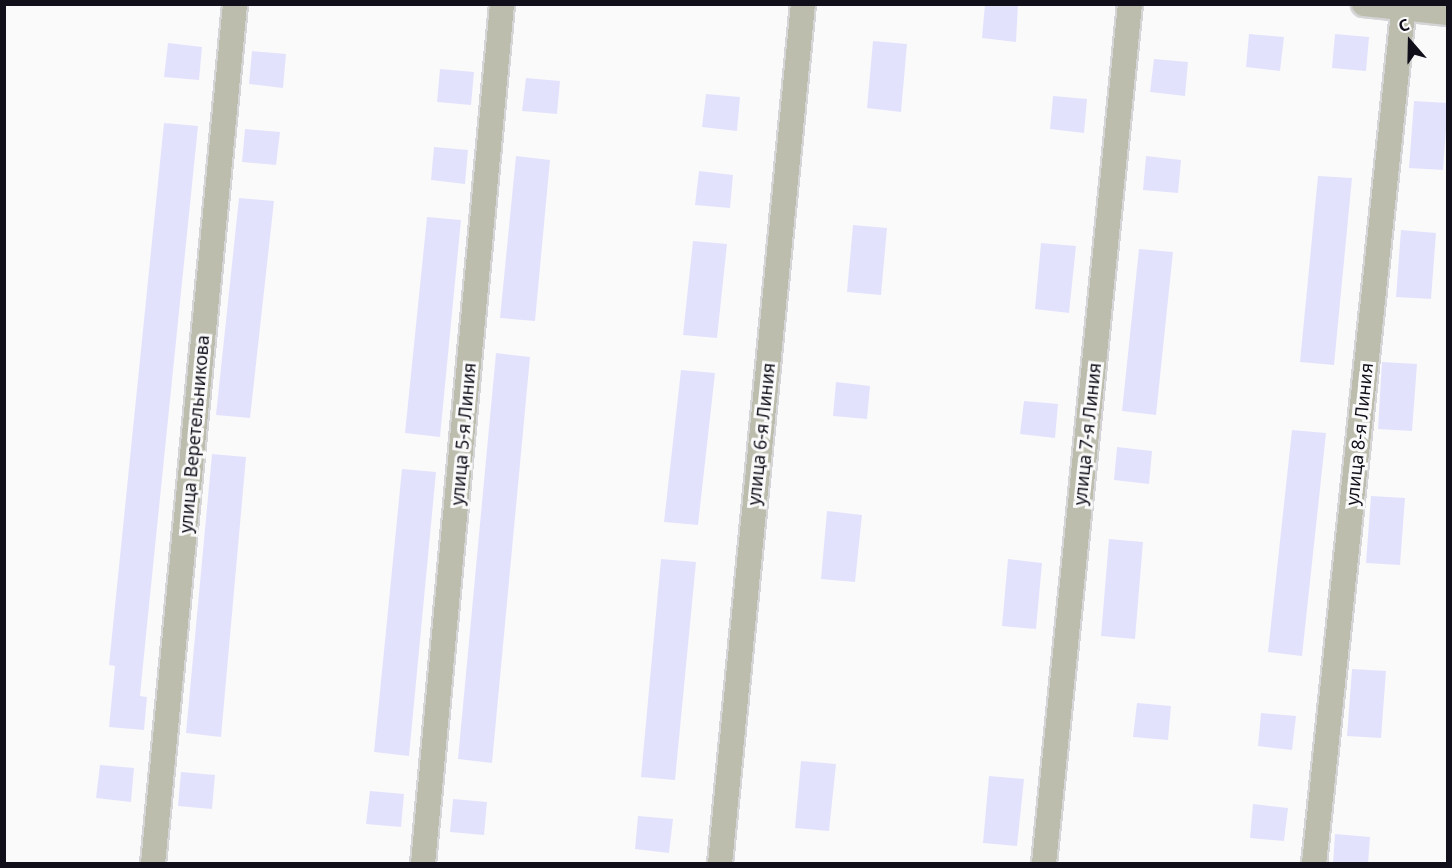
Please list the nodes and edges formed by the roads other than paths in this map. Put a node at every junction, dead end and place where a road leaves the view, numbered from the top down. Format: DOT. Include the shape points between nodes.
graph roads {
  1 [pos="235,4"];
  2 [pos="502,4"];
  3 [pos="803,4"];
  4 [pos="1130,4"];
  5 [pos="1364,4"];
  6 [pos="1403,6"];
  7 [pos="1448,13"];
  8 [pos="153,864"];
  9 [pos="423,864"];
  10 [pos="720,864"];
  11 [pos="1044,864"];
  12 [pos="1314,864"];
  1 -- 8 [label="street, улица Веретельникова"];
  2 -- 9 [label="street, улица 5-я Линия"];
  3 -- 10 [label="street, улица 6-я Линия"];
  4 -- 11 [label="street, улица 7-я Линия"];
  5 -- 6 [label="street"];
  6 -- 7 [label="street"];
  6 -- 12 [label="street, улица 8-я Линия"];
}
